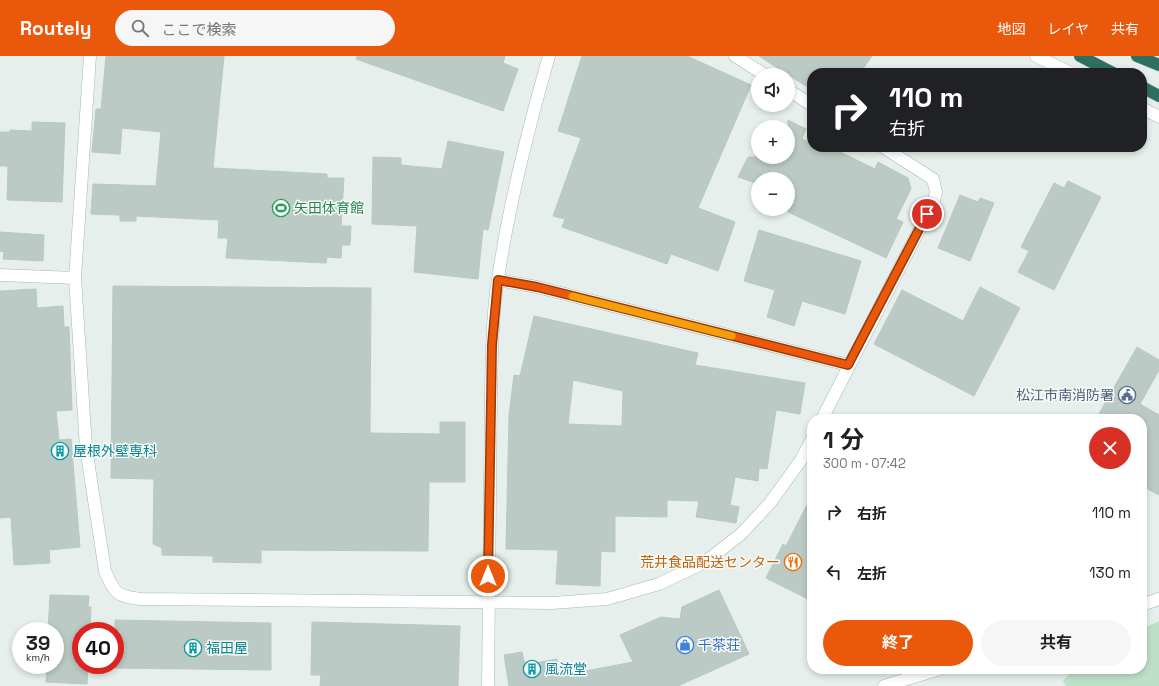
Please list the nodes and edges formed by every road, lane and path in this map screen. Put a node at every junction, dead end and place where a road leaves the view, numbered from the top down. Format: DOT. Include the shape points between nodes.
graph roads {
  1 [pos="90,56"];
  2 [pos="549,56"];
  3 [pos="735,56"];
  4 [pos="1036,56"];
  5 [pos="1080,56"];
  6 [pos="1137,56"];
  7 [pos="1159,65"];
  8 [pos="753,68"];
  9 [pos="1061,68"];
  10 [pos="1103,68"];
  11 [pos="1147,90"];
  12 [pos="795,94"];
  13 [pos="1159,96"];
  14 [pos="807,102"];
  15 [pos="1147,111"];
  16 [pos="1159,117"];
  17 [pos="891,152"];
  18 [pos="0,276"];
  19 [pos="75,278"];
  20 [pos="498,280"];
  21 [pos="848,365"];
  22 [pos="824,414"];
  23 [pos="807,449"];
  24 [pos="1159,599"];
  25 [pos="488,603"];
  26 [pos="1147,603"];
  27 [pos="924,674"];
  28 [pos="488,686"];
  29 [pos="884,686"];
  1 -- 19 [label="street"];
  2 -- 20 [label="street" via="516,179"];
  3 -- 8 [label="street"];
  4 -- 9 [label="street"];
  5 -- 10 [label="highway"];
  6 -- 7 [label="highway"];
  11 -- 13 [label="highway"];
  12 -- 14 [label="street"];
  15 -- 16 [label="street"];
  17 -- 21 [label="street" via="929,175 933,179 936,192 934,201"];
  18 -- 19 [label="street"];
  19 -- 25 [label="street" via="86,448 105,571 112,586 122,596 141,599"];
  20 -- 21 [label="street" via="537,287"];
  20 -- 25 [label="street" via="492,345"];
  21 -- 22 [label="street"];
  23 -- 25 [label="street" via="770,503 740,535 705,562 659,584 607,599 552,603"];
  24 -- 26 [label="street"];
  25 -- 28 [label="street"];
  27 -- 29 [label="street"];
}
